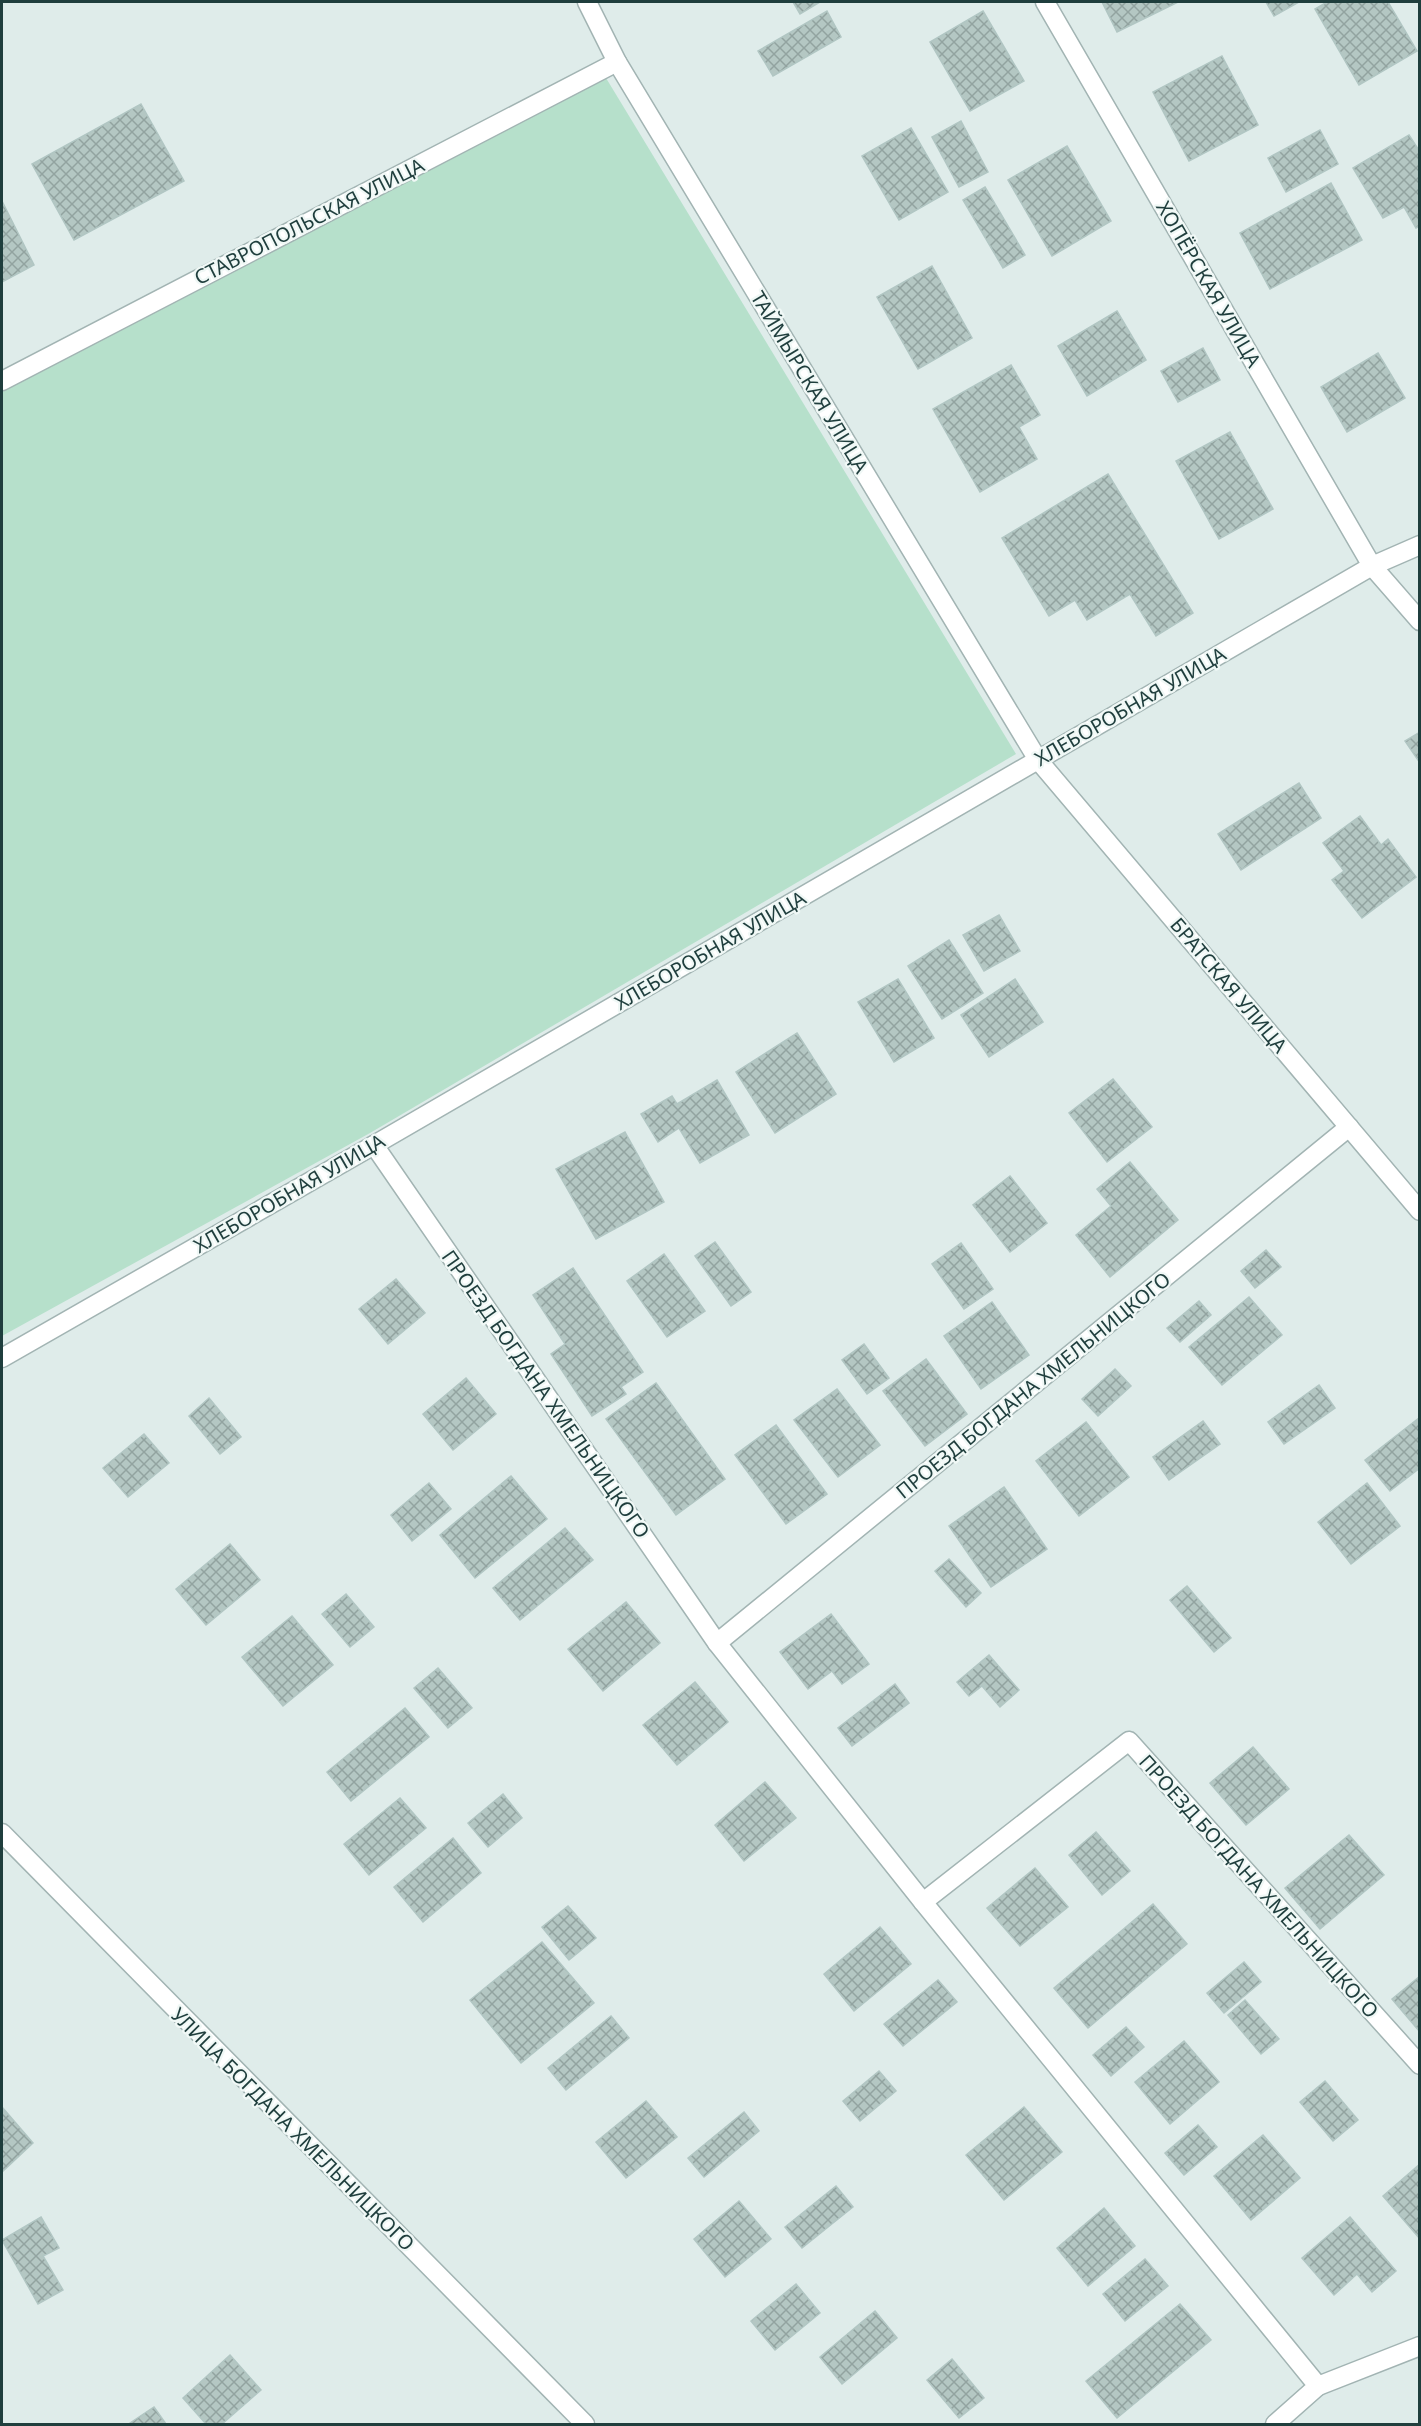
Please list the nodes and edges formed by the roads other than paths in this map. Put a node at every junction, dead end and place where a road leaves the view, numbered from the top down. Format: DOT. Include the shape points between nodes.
graph roads {
  1 [pos="587,2"];
  2 [pos="1045,2"];
  3 [pos="617,62"];
  4 [pos="2,381"];
  5 [pos="1419,545"];
  6 [pos="1372,566"];
  7 [pos="1419,621"];
  8 [pos="1038,760"];
  9 [pos="1349,1127"];
  10 [pos="374,1145"];
  11 [pos="1419,1211"];
  12 [pos="2,1358"];
  13 [pos="717,1643"];
  14 [pos="2,1833"];
  15 [pos="923,1902"];
  16 [pos="1419,2065"];
  17 [pos="1419,2346"];
  18 [pos="1318,2386"];
  19 [pos="585,2424"];
  20 [pos="1275,2424"];
  1 -- 3 [label="street, ТАЙМЫРСКАЯ УЛИЦА"];
  2 -- 6 [label="street, ХОПЁРСКАЯ УЛИЦА"];
  3 -- 4 [label="street, СТАВРОПОЛЬСКАЯ УЛИЦА"];
  3 -- 8 [label="street, ТАЙМЫРСКАЯ УЛИЦА"];
  5 -- 6 [label="street, ХЛЕБОРОБНАЯ УЛИЦА"];
  6 -- 7 [label="street, ХОПЁРСКАЯ УЛИЦА"];
  6 -- 8 [label="street, ХЛЕБОРОБНАЯ УЛИЦА"];
  8 -- 9 [label="street, БРАТСКАЯ УЛИЦА"];
  8 -- 10 [label="street, ХЛЕБОРОБНАЯ УЛИЦА"];
  9 -- 11 [label="street, БРАТСКАЯ УЛИЦА"];
  9 -- 13 [label="street, ПРОЕЗД БОГДАНА ХМЕЛЬНИЦКОГО"];
  10 -- 12 [label="street, ХЛЕБОРОБНАЯ УЛИЦА"];
  10 -- 13 [label="street, ПРОЕЗД БОГДАНА ХМЕЛЬНИЦКОГО"];
  13 -- 15 [label="street, ПРОЕЗД БОГДАНА ХМЕЛЬНИЦКОГО"];
  14 -- 19 [label="street, УЛИЦА БОГДАНА ХМЕЛЬНИЦКОГО"];
  15 -- 16 [label="street, ПРОЕЗД БОГДАНА ХМЕЛЬНИЦКОГО" via="1129,1741"];
  15 -- 18 [label="street, ПРОЕЗД БОГДАНА ХМЕЛЬНИЦКОГО"];
  17 -- 18 [label="street"];
  18 -- 20 [label="street"];
}
